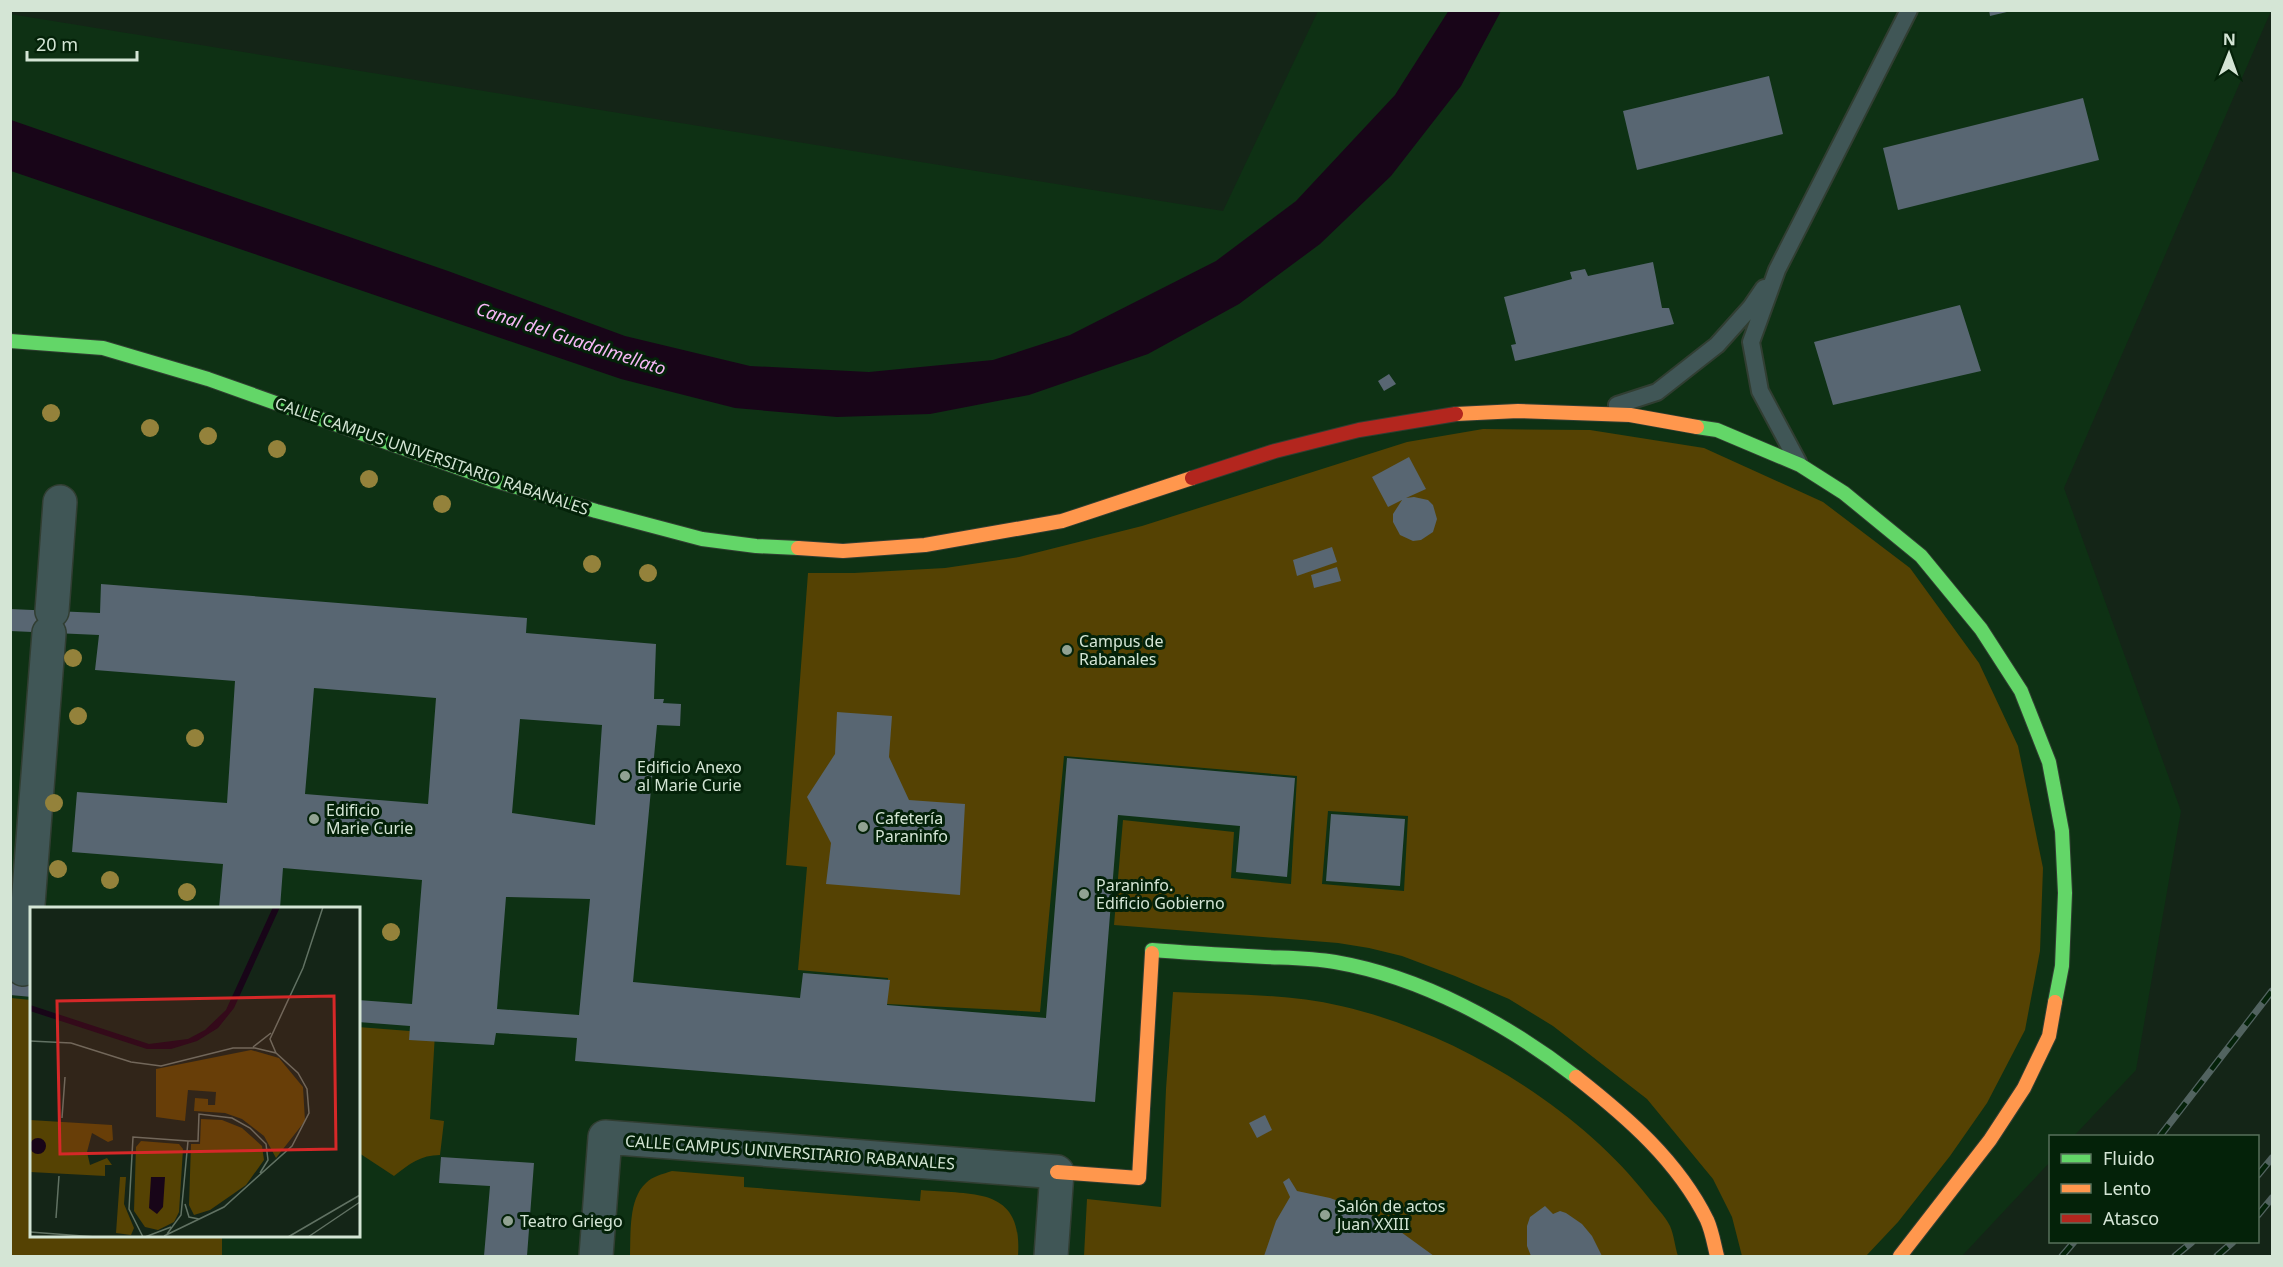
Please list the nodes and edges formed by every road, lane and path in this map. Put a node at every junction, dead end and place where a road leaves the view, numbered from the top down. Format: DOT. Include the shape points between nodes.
graph roads {
  1 [pos="1909,10"];
  2 [pos="1777,270"];
  3 [pos="10,341"];
  4 [pos="1593,413"];
  5 [pos="1800,465"];
  6 [pos="60,502"];
  7 [pos="23,969"];
  8 [pos="1057,1172"];
  9 [pos="1717,1253"];
  10 [pos="596,1257"];
  11 [pos="1051,1257"];
  12 [pos="1900,1257"];
  1 -- 2 [label="lane"];
  2 -- 4 [label="lane" via="1717,345 1657,392"];
  2 -- 5 [label="lane" via="1751,342 1760,391"];
  3 -- 4 [label="street, CALLE CAMPUS UNIVERSITARIO RABANALES" via="103,348 208,379 490,478 702,538 756,546 843,551 925,546 1062,521 1275,451 1444,414"];
  4 -- 5 [label="street, CALLE CAMPUS UNIVERSITARIO RABANALES" via="1630,415 1717,430"];
  5 -- 12 [label="street, CALLE CAMPUS UNIVERSITARIO RABANALES" via="1844,492 1921,556 1981,629 2021,691 2049,762 2062,831 2062,966 2049,1036 2024,1088 1990,1140"];
  6 -- 7 [label="street"];
  8 -- 9 [label="street, CALLE CAMPUS UNIVERSITARIO RABANALES" via="1139,1178 1152,950 1342,963 1433,994 1502,1027 1571,1074 1636,1127 1686,1185 1703,1213"];
  8 -- 10 [label="street, CALLE CAMPUS UNIVERSITARIO RABANALES" via="605,1137"];
  8 -- 11 [label="street"];
}
